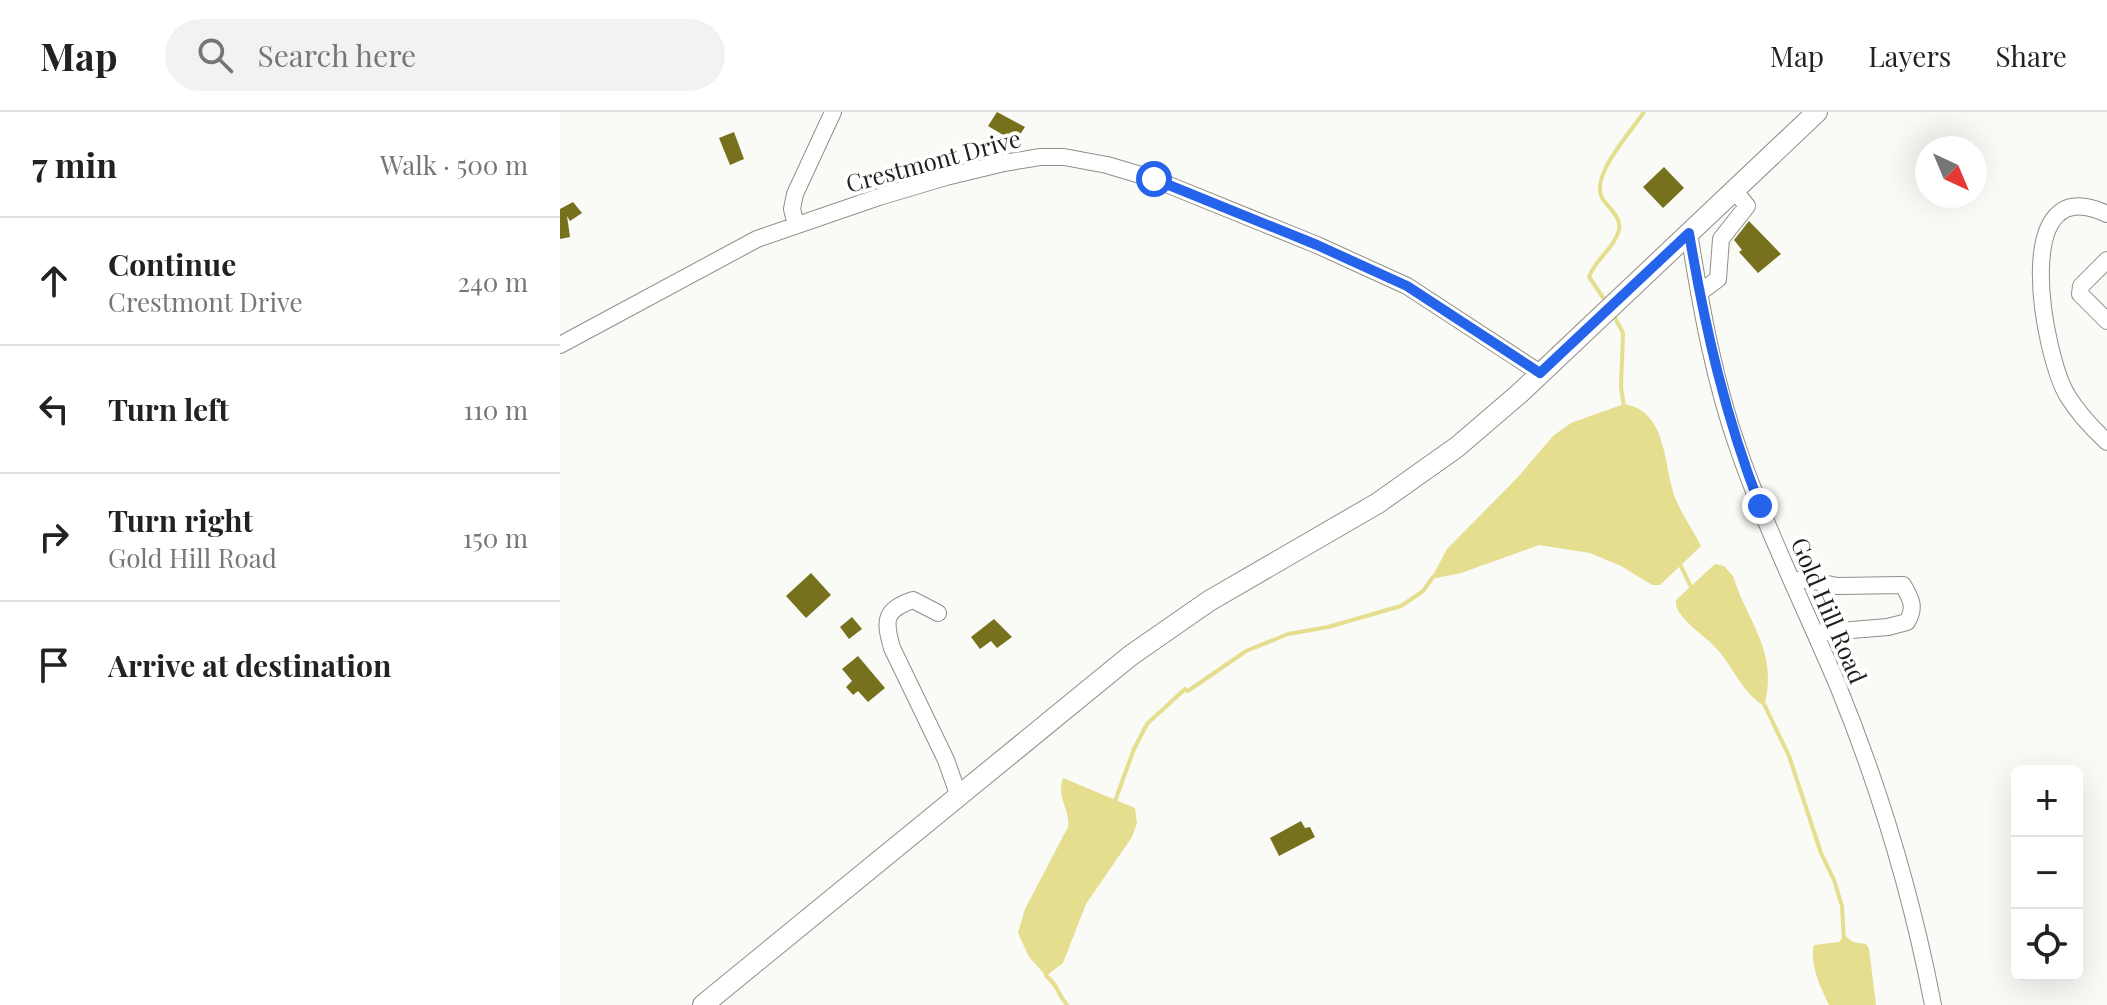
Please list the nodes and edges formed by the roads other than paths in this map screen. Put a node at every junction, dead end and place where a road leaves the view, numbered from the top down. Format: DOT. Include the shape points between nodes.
graph roads {
  1 [pos="833,112"];
  2 [pos="1817,112"];
  3 [pos="1734,190"];
  4 [pos="2107,214"];
  5 [pos="796,225"];
  6 [pos="1689,233"];
  7 [pos="2105,266"];
  8 [pos="1699,293"];
  9 [pos="2107,321"];
  10 [pos="560,345"];
  11 [pos="1540,373"];
  12 [pos="2104,432"];
  13 [pos="1792,580"];
  14 [pos="938,613"];
  15 [pos="1815,633"];
  16 [pos="958,794"];
  17 [pos="703,1005"];
  18 [pos="1933,1005"];
  1 -- 5 [label="street" via="795,194"];
  2 -- 3 [label="main road"];
  3 -- 6 [label="main road"];
  3 -- 8 [label="street" via="1747,206 1721,239 1718,279"];
  4 -- 12 [label="street" via="2071,207 2054,217 2045,234 2041,264 2049,348 2067,394"];
  5 -- 10 [label="street, Crestmont Drive" via="744,245"];
  5 -- 11 [label="street, Crestmont Drive" via="1004,163 1040,157 1085,160 1211,200 1407,286"];
  6 -- 8 [label="street, Gold Hill Road"];
  6 -- 11 [label="main road"];
  7 -- 9 [label="street" via="2081,286 2080,294"];
  8 -- 13 [label="street, Gold Hill Road" via="1738,449"];
  11 -- 16 [label="main road" via="1418,476 1209,601 1130,656"];
  13 -- 15 [label="street, Gold Hill Road"];
  13 -- 15 [label="street" via="1903,585 1912,600 1907,622"];
  14 -- 16 [label="street" via="913,600 887,616 886,629"];
  15 -- 18 [label="street, Gold Hill Road" via="1894,847"];
  16 -- 17 [label="main road"];
}
